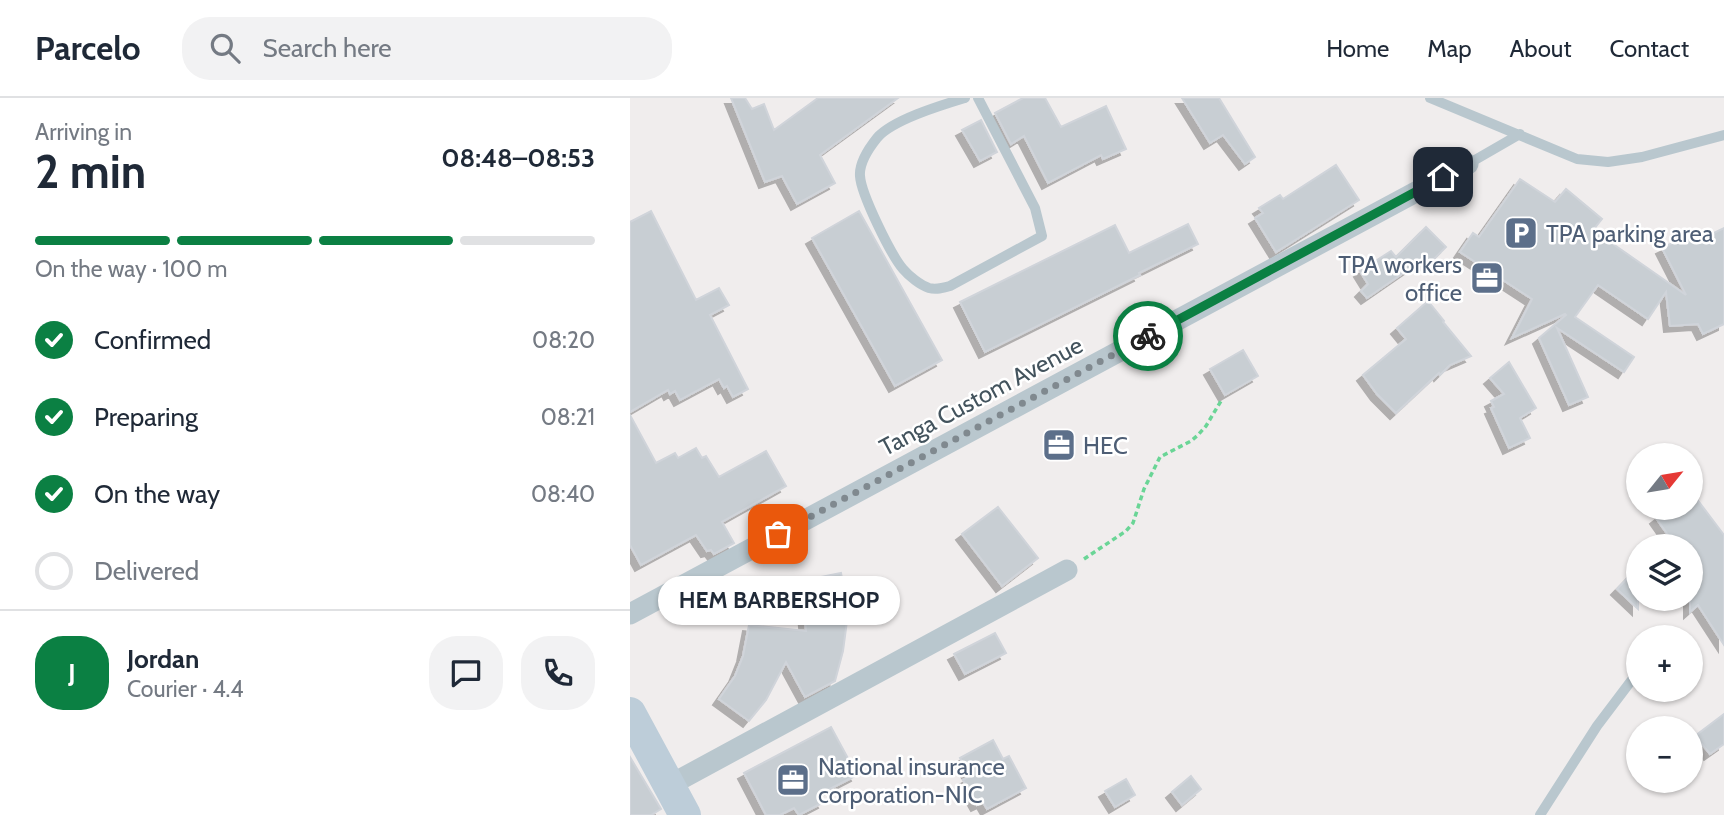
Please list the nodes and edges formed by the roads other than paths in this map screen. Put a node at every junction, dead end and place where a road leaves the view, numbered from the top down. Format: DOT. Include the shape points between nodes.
graph roads {
  1 [pos="965,98"];
  2 [pos="978,98"];
  3 [pos="1430,98"];
  4 [pos="1520,134"];
  5 [pos="1724,135"];
  6 [pos="1468,164"];
  7 [pos="1067,570"];
  8 [pos="630,614"];
  9 [pos="1626,686"];
  10 [pos="630,713"];
  11 [pos="668,786"];
  12 [pos="685,815"];
  13 [pos="1540,815"];
  1 -- 2 [label="lane" via="901,121 879,135 860,174 863,191 902,268 929,288 950,286 1042,236 1035,208"];
  3 -- 4 [label="lane"];
  4 -- 5 [label="lane" via="1577,159 1608,162"];
  4 -- 6 [label="lane"];
  6 -- 8 [label="street, Tanga Custom Avenue"];
  7 -- 11 [label="street"];
  9 -- 13 [label="lane"];
  10 -- 11 [label="street"];
  11 -- 12 [label="street"];
}
